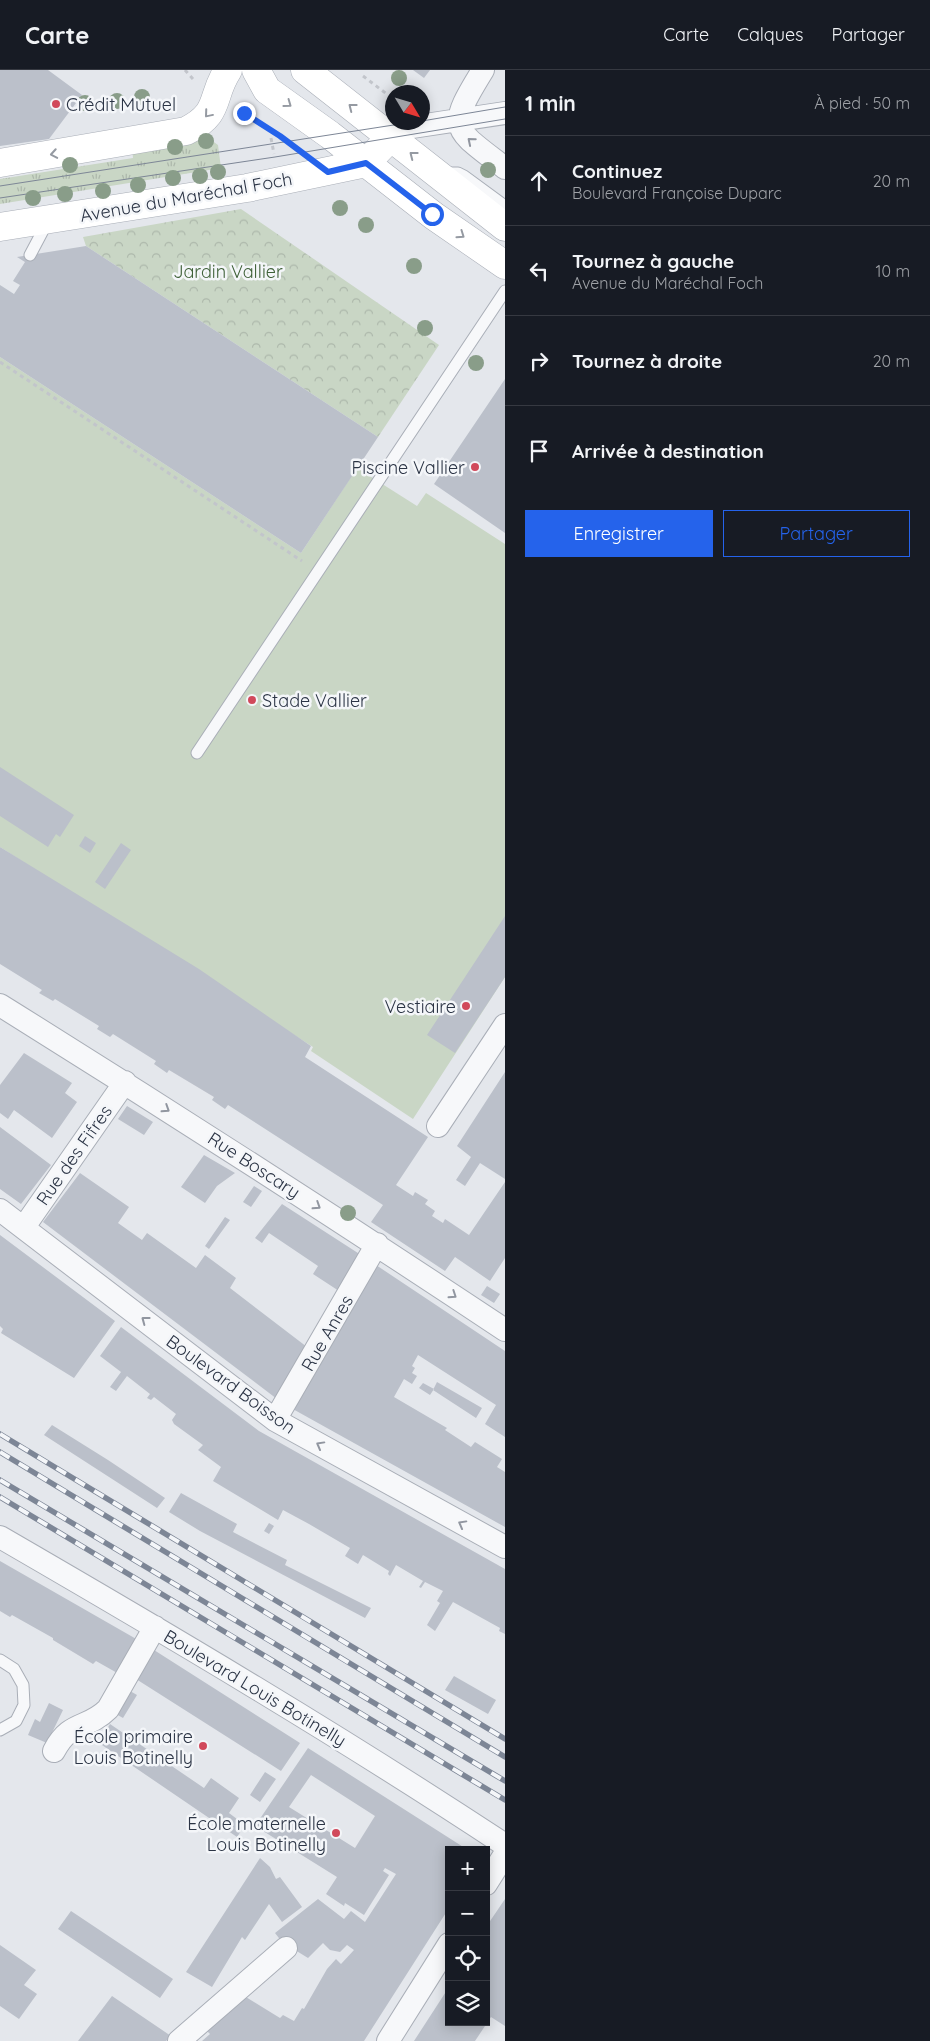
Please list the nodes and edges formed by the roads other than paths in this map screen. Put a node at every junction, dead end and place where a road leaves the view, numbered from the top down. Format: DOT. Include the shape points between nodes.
graph roads {
  1 [pos="228,70"];
  2 [pos="256,70"];
  3 [pos="305,70"];
  4 [pos="482,70"];
  5 [pos="460,112"];
  6 [pos="505,113"];
  7 [pos="390,138"];
  8 [pos="0,163"];
  9 [pos="366,163"];
  10 [pos="505,168"];
  11 [pos="435,172"];
  12 [pos="505,206"];
  13 [pos="48,221"];
  14 [pos="0,227"];
  15 [pos="505,227"];
  16 [pos="30,254"];
  17 [pos="505,265"];
  18 [pos="505,291"];
  19 [pos="197,753"];
  20 [pos="0,1005"];
  21 [pos="505,1025"];
  22 [pos="125,1082"];
  23 [pos="438,1126"];
  24 [pos="0,1210"];
  25 [pos="24,1228"];
  26 [pos="377,1244"];
  27 [pos="505,1330"];
  28 [pos="275,1420"];
  29 [pos="0,1537"];
  30 [pos="505,1547"];
  31 [pos="155,1627"];
  32 [pos="0,1660"];
  33 [pos="0,1730"];
  34 [pos="54,1751"];
  35 [pos="505,1845"];
  36 [pos="505,1854"];
  37 [pos="490,1878"];
  38 [pos="286,1948"];
  39 [pos="445,1950"];
  40 [pos="179,2041"];
  41 [pos="388,2041"];
  1 -- 8 [label="street, one-way" via="222,78 214,107 199,124 186,131"];
  2 -- 9 [label="street, one-way" via="267,90"];
  7 -- 3 [label="street, one-way"];
  4 -- 5 [label="street"];
  5 -- 6 [label="street"];
  5 -- 7 [label="street" via="399,128"];
  10 -- 5 [label="street, one-way" via="465,136 459,126"];
  7 -- 9 [label="street"];
  11 -- 7 [label="street, one-way"];
  9 -- 13 [label="street, Avenue du Maréchal Foch" via="247,188"];
  9 -- 17 [label="street, one-way"];
  11 -- 12 [label="lane" via="458,173"];
  11 -- 15 [label="street"];
  13 -- 14 [label="street, Avenue du Maréchal Foch"];
  13 -- 16 [label="lane"];
  18 -- 19 [label="lane"];
  20 -- 22 [label="street, Rue Boscary"];
  21 -- 23 [label="street"];
  22 -- 25 [label="street, Rue des Fifres"];
  22 -- 26 [label="street, Rue Boscary, one-way"];
  24 -- 25 [label="street, Boulevard Boisson"];
  28 -- 25 [label="street, Boulevard Boisson, one-way"];
  26 -- 27 [label="street, Rue Boscary, one-way"];
  26 -- 28 [label="street, Rue Anres"];
  30 -- 28 [label="street, Boulevard Boisson, one-way"];
  29 -- 31 [label="street, Boulevard Louis Botinelly"];
  31 -- 34 [label="street" via="108,1709 100,1718 70,1730"];
  31 -- 35 [label="street, Boulevard Louis Botinelly" via="412,1783"];
  32 -- 33 [label="lane" via="14,1669 23,1684 24,1704 16,1721"];
  36 -- 37 [label="street"];
  38 -- 40 [label="street"];
  39 -- 41 [label="street"];
}
